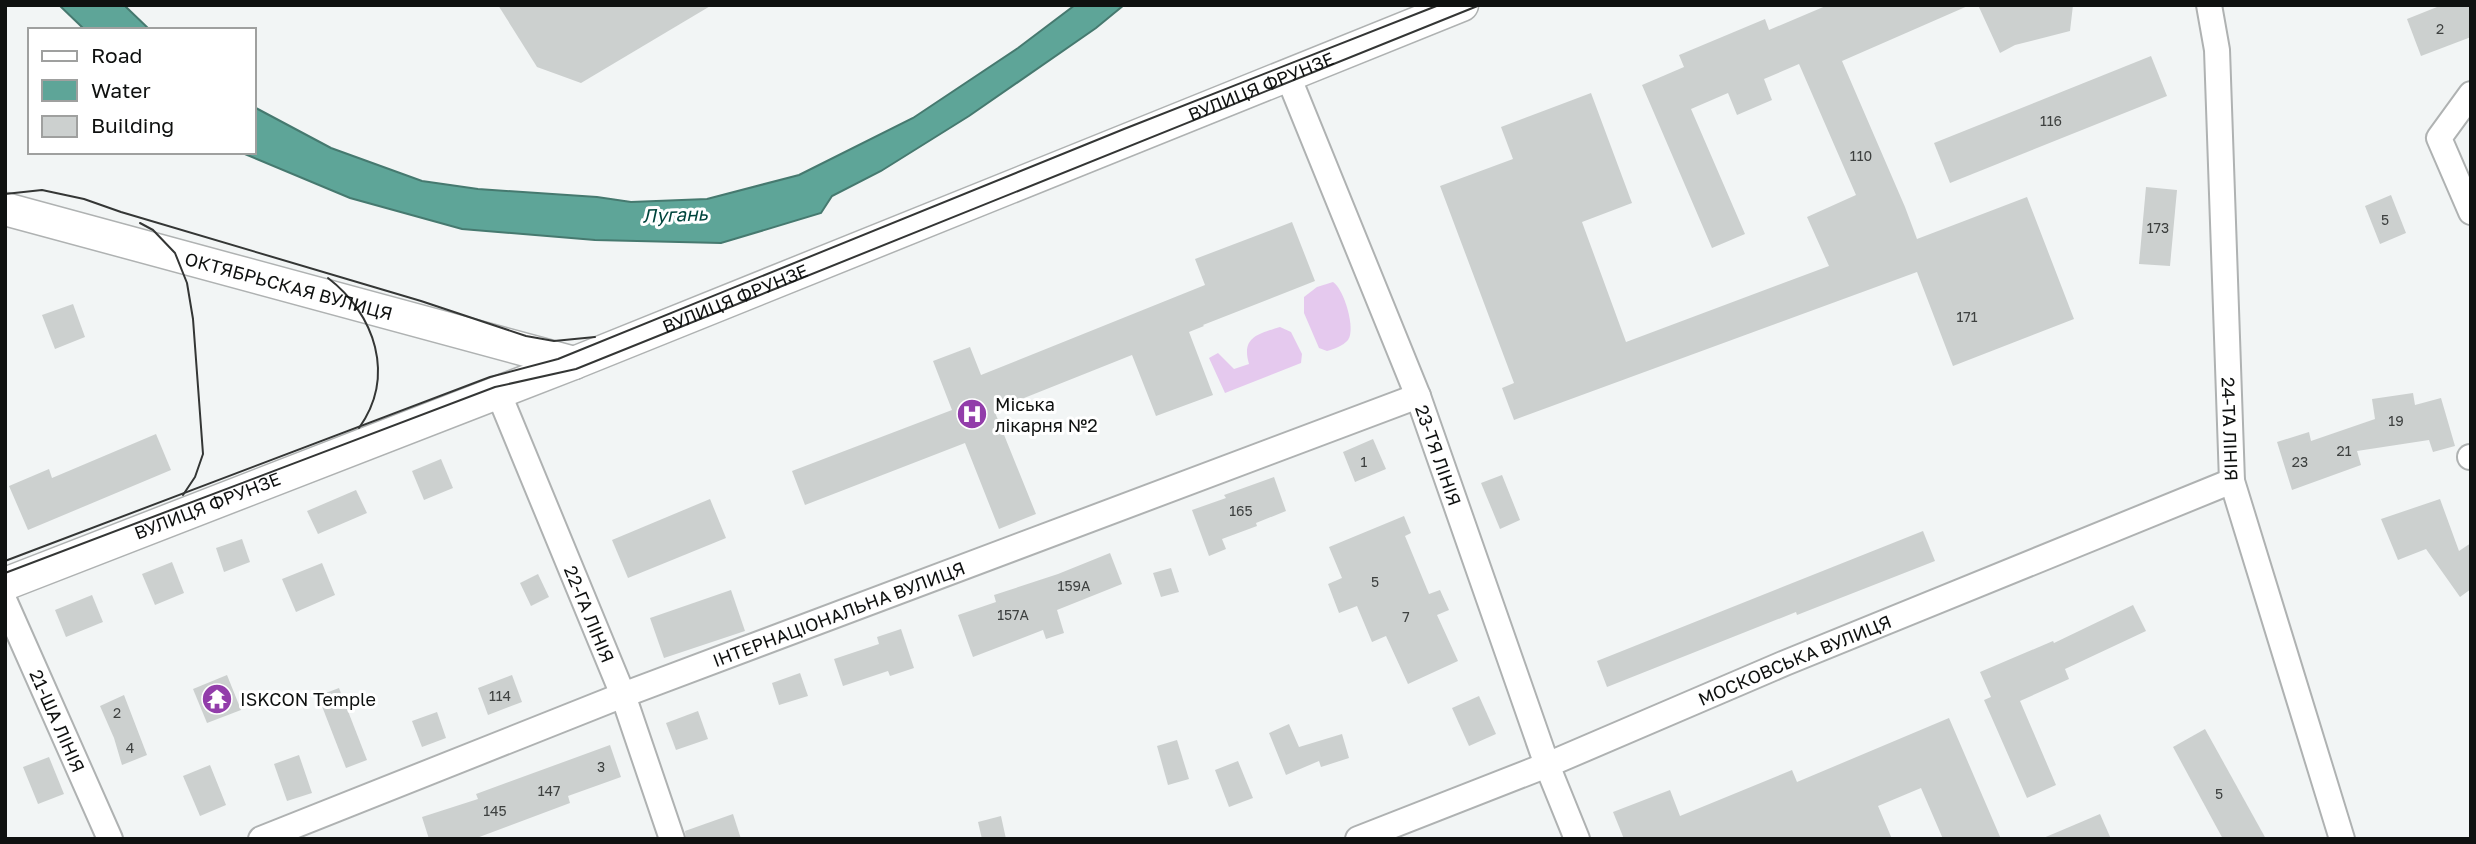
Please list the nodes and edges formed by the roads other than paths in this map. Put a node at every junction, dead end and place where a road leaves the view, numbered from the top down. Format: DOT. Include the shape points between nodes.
graph roads {
  1 [pos="1462,5"];
  2 [pos="2209,5"];
  3 [pos="1288,76"];
  4 [pos="2471,94"];
  5 [pos="5,209"];
  6 [pos="2471,212"];
  7 [pos="574,363"];
  8 [pos="498,392"];
  9 [pos="1418,396"];
  10 [pos="2232,481"];
  11 [pos="5,584"];
  12 [pos="5,602"];
  13 [pos="623,695"];
  14 [pos="1547,765"];
  15 [pos="110,839"];
  16 [pos="261,839"];
  17 [pos="672,839"];
  18 [pos="1358,839"];
  19 [pos="1577,839"];
  20 [pos="2342,839"];
  1 -- 3 [label="street, ВУЛИЦЯ ФРУНЗЕ"];
  2 -- 10 [label="street, 24-ТА ЛІНІЯ" via="2217,50"];
  3 -- 7 [label="street, ВУЛИЦЯ ФРУНЗЕ"];
  3 -- 9 [label="street, 23-ТЯ ЛІНІЯ"];
  4 -- 6 [label="street" via="2439,138"];
  5 -- 7 [label="street, ОКТЯБРЬСКАЯ ВУЛИЦЯ"];
  7 -- 8 [label="street, ВУЛИЦЯ ФРУНЗЕ"];
  8 -- 11 [label="street, ВУЛИЦЯ ФРУНЗЕ"];
  8 -- 13 [label="street, 22-ГА ЛІНІЯ"];
  9 -- 13 [label="street, ІНТЕРНАЦІОНАЛЬНА ВУЛИЦЯ"];
  9 -- 14 [label="street, 23-ТЯ ЛІНІЯ"];
  10 -- 14 [label="street, МОСКОВСЬКА ВУЛИЦЯ"];
  10 -- 20 [label="street, 24-ТА ЛІНІЯ"];
  12 -- 15 [label="street, 21-ША ЛІНІЯ"];
  13 -- 16 [label="street, ІНТЕРНАЦІОНАЛЬНА ВУЛИЦЯ"];
  13 -- 17 [label="street, 22-ГА ЛІНІЯ"];
  14 -- 18 [label="street, МОСКОВСЬКА ВУЛИЦЯ"];
  14 -- 19 [label="street, 23-ТЯ ЛІНІЯ"];
}
